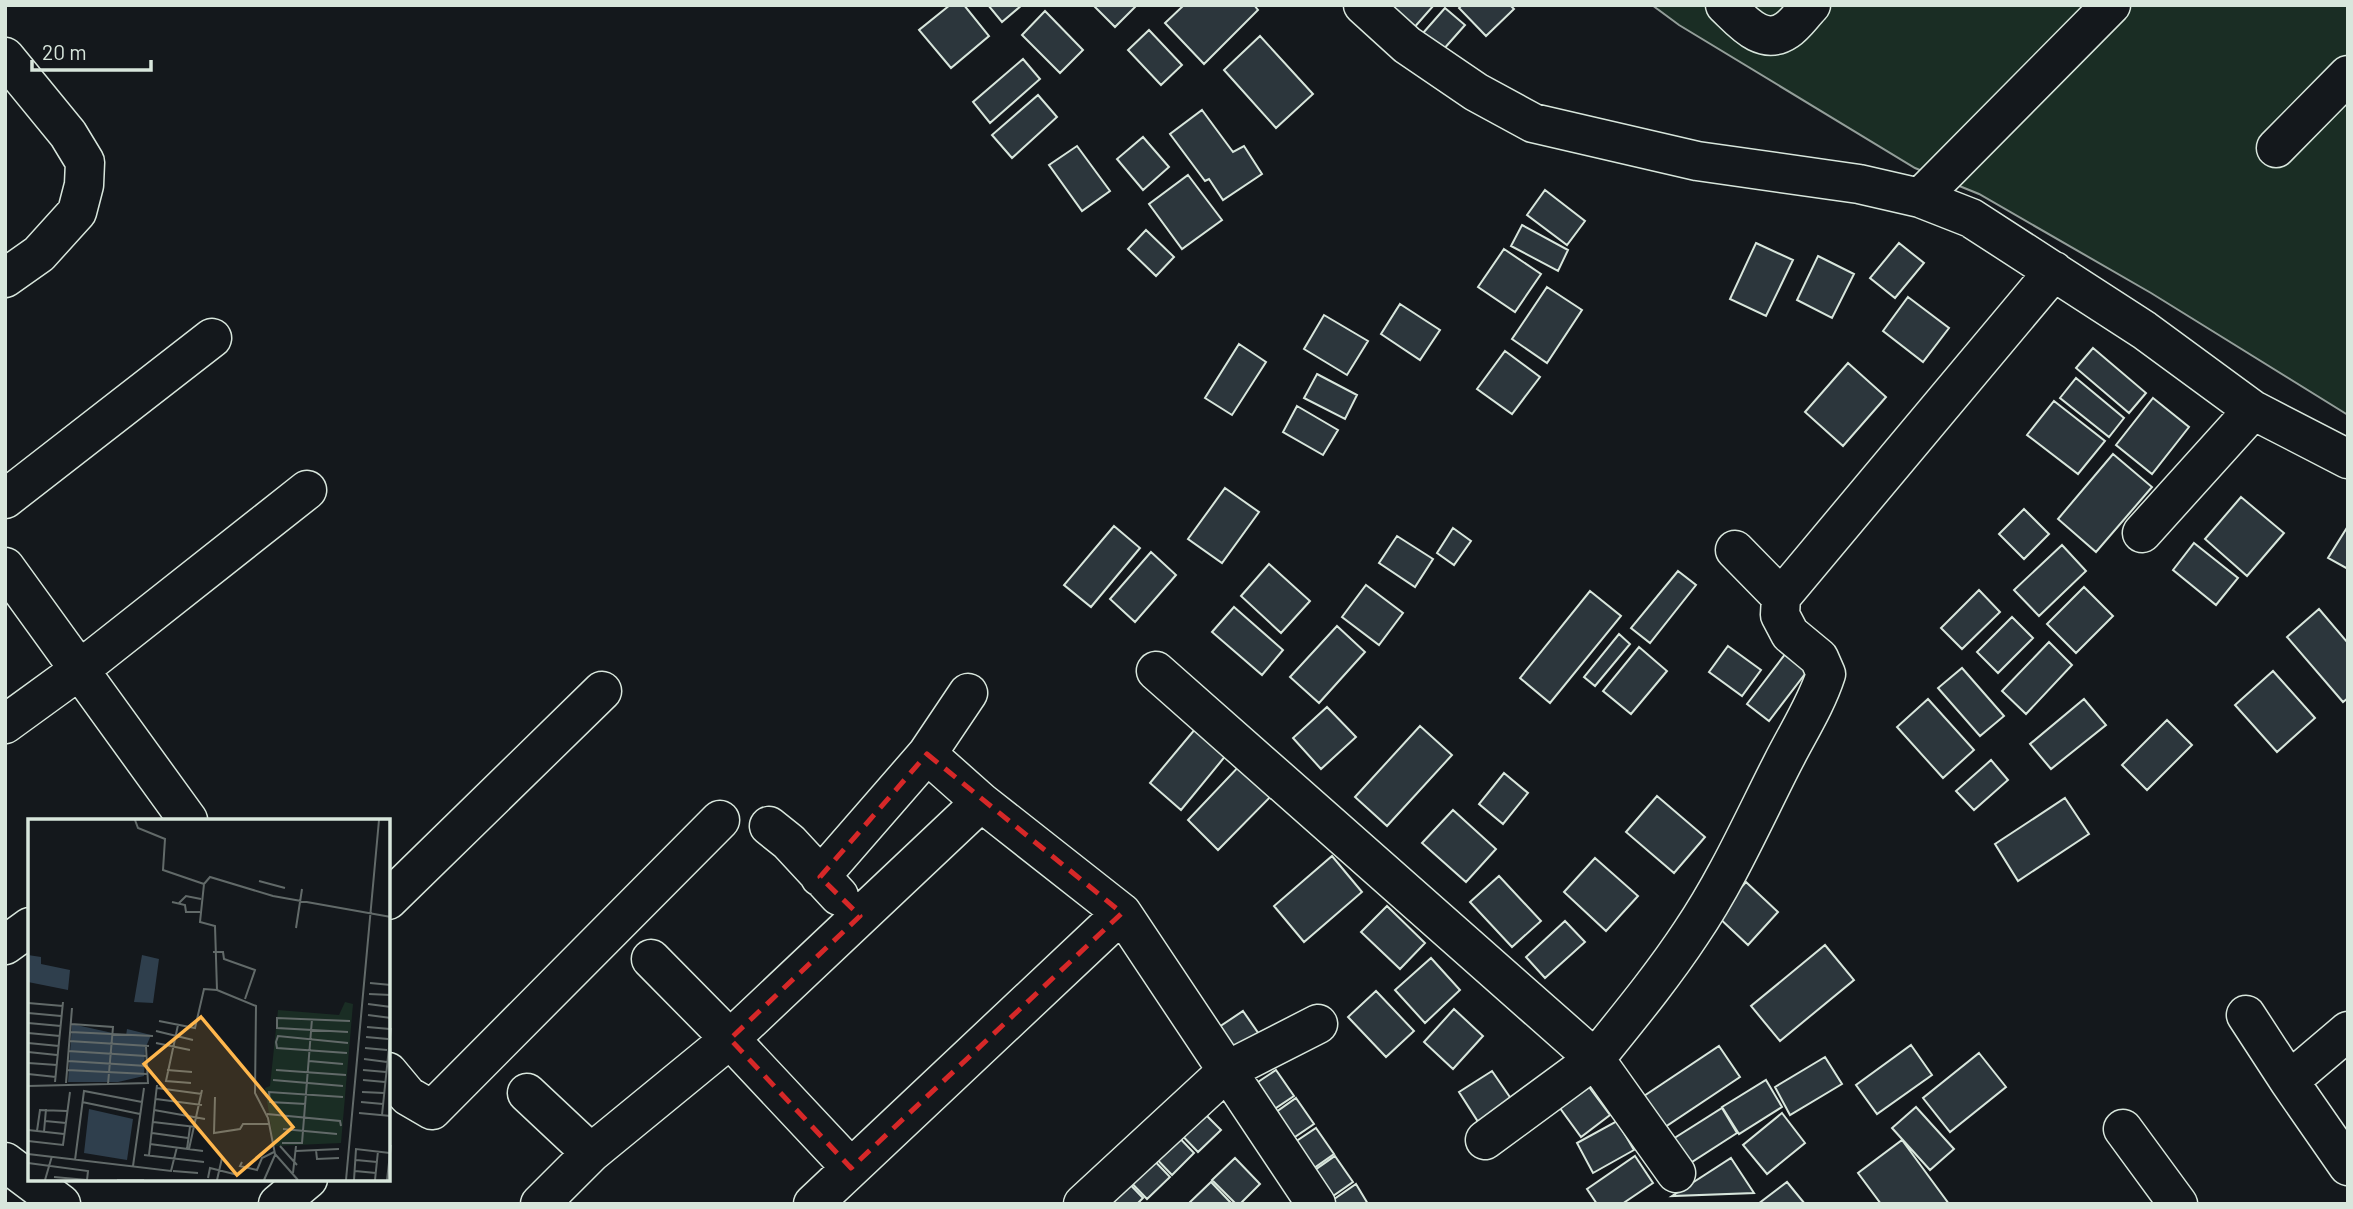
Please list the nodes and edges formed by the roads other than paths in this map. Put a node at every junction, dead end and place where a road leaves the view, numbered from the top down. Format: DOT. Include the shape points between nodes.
graph roads {
  1 [pos="1363,5"];
  2 [pos="1726,5"];
  3 [pos="1811,5"];
  4 [pos="2111,5"];
  5 [pos="5,58"];
  6 [pos="2348,75"];
  7 [pos="2276,148"];
  8 [pos="1920,198"];
  9 [pos="2054,271"];
  10 [pos="5,278"];
  11 [pos="212,338"];
  12 [pos="2253,410"];
  13 [pos="2348,459"];
  14 [pos="307,489"];
  15 [pos="5,499"];
  16 [pos="2142,533"];
  17 [pos="1735,550"];
  18 [pos="5,567"];
  19 [pos="1781,597"];
  20 [pos="78,671"];
  21 [pos="1156,671"];
  22 [pos="603,691"];
  23 [pos="968,693"];
  24 [pos="5,724"];
  25 [pos="927,754"];
  26 [pos="981,802"];
  27 [pos="179,817"];
  28 [pos="720,820"];
  29 [pos="769,826"];
  30 [pos="820,877"];
  31 [pos="390,898"];
  32 [pos="1122,913"];
  33 [pos="860,916"];
  34 [pos="28,928"];
  35 [pos="5,945"];
  36 [pos="650,959"];
  37 [pos="2246,1015"];
  38 [pos="1318,1024"];
  39 [pos="2348,1031"];
  40 [pos="730,1039"];
  41 [pos="1595,1059"];
  42 [pos="1228,1070"];
  43 [pos="2289,1081"];
  44 [pos="527,1093"];
  45 [pos="395,1094"];
  46 [pos="2123,1129"];
  47 [pos="1485,1140"];
  48 [pos="591,1153"];
  49 [pos="5,1162"];
  50 [pos="2348,1166"];
  51 [pos="851,1168"];
  52 [pos="1676,1173"];
  53 [pos="306,1181"];
  54 [pos="46,1199"];
  55 [pos="278,1204"];
  56 [pos="540,1204"];
  57 [pos="813,1204"];
  58 [pos="1083,1204"];
  59 [pos="1316,1204"];
  60 [pos="2178,1204"];
  1 -- 8 [label="street" via="1407,45 1476,92 1533,122 1697,161 1859,184"];
  2 -- 3 [label="street" via="1751,30 1767,36 1786,31"];
  4 -- 8 [label="street"];
  5 -- 10 [label="street" via="68,134 85,162 78,212 39,254"];
  6 -- 7 [label="street"];
  8 -- 9 [label="street" via="1971,218"];
  9 -- 12 [label="street"];
  9 -- 19 [label="street"];
  11 -- 15 [label="street"];
  12 -- 13 [label="street"];
  12 -- 16 [label="street"];
  14 -- 20 [label="street"];
  17 -- 19 [label="street"];
  18 -- 20 [label="street"];
  19 -- 41 [label="street" via="1780,615 1790,634 1819,658 1826,674 1821,691 1692,932"];
  20 -- 24 [label="street"];
  20 -- 27 [label="street"];
  21 -- 41 [label="street"];
  22 -- 31 [label="street"];
  23 -- 25 [label="street"];
  25 -- 26 [label="street"];
  25 -- 30 [label="street"];
  26 -- 32 [label="street"];
  26 -- 33 [label="street"];
  28 -- 45 [label="street" via="432,1110"];
  29 -- 30 [label="street"];
  30 -- 33 [label="street"];
  32 -- 42 [label="street"];
  32 -- 51 [label="street"];
  33 -- 40 [label="street"];
  34 -- 35 [label="street"];
  36 -- 40 [label="street"];
  37 -- 43 [label="street"];
  38 -- 42 [label="street"];
  39 -- 43 [label="street"];
  40 -- 48 [label="street"];
  40 -- 51 [label="street"];
  41 -- 47 [label="street"];
  41 -- 52 [label="street"];
  42 -- 58 [label="street"];
  42 -- 59 [label="street"];
  43 -- 50 [label="street"];
  44 -- 48 [label="street"];
  46 -- 60 [label="street"];
  48 -- 56 [label="street"];
  49 -- 54 [label="street"];
  51 -- 57 [label="street"];
  53 -- 55 [label="street"];
}
